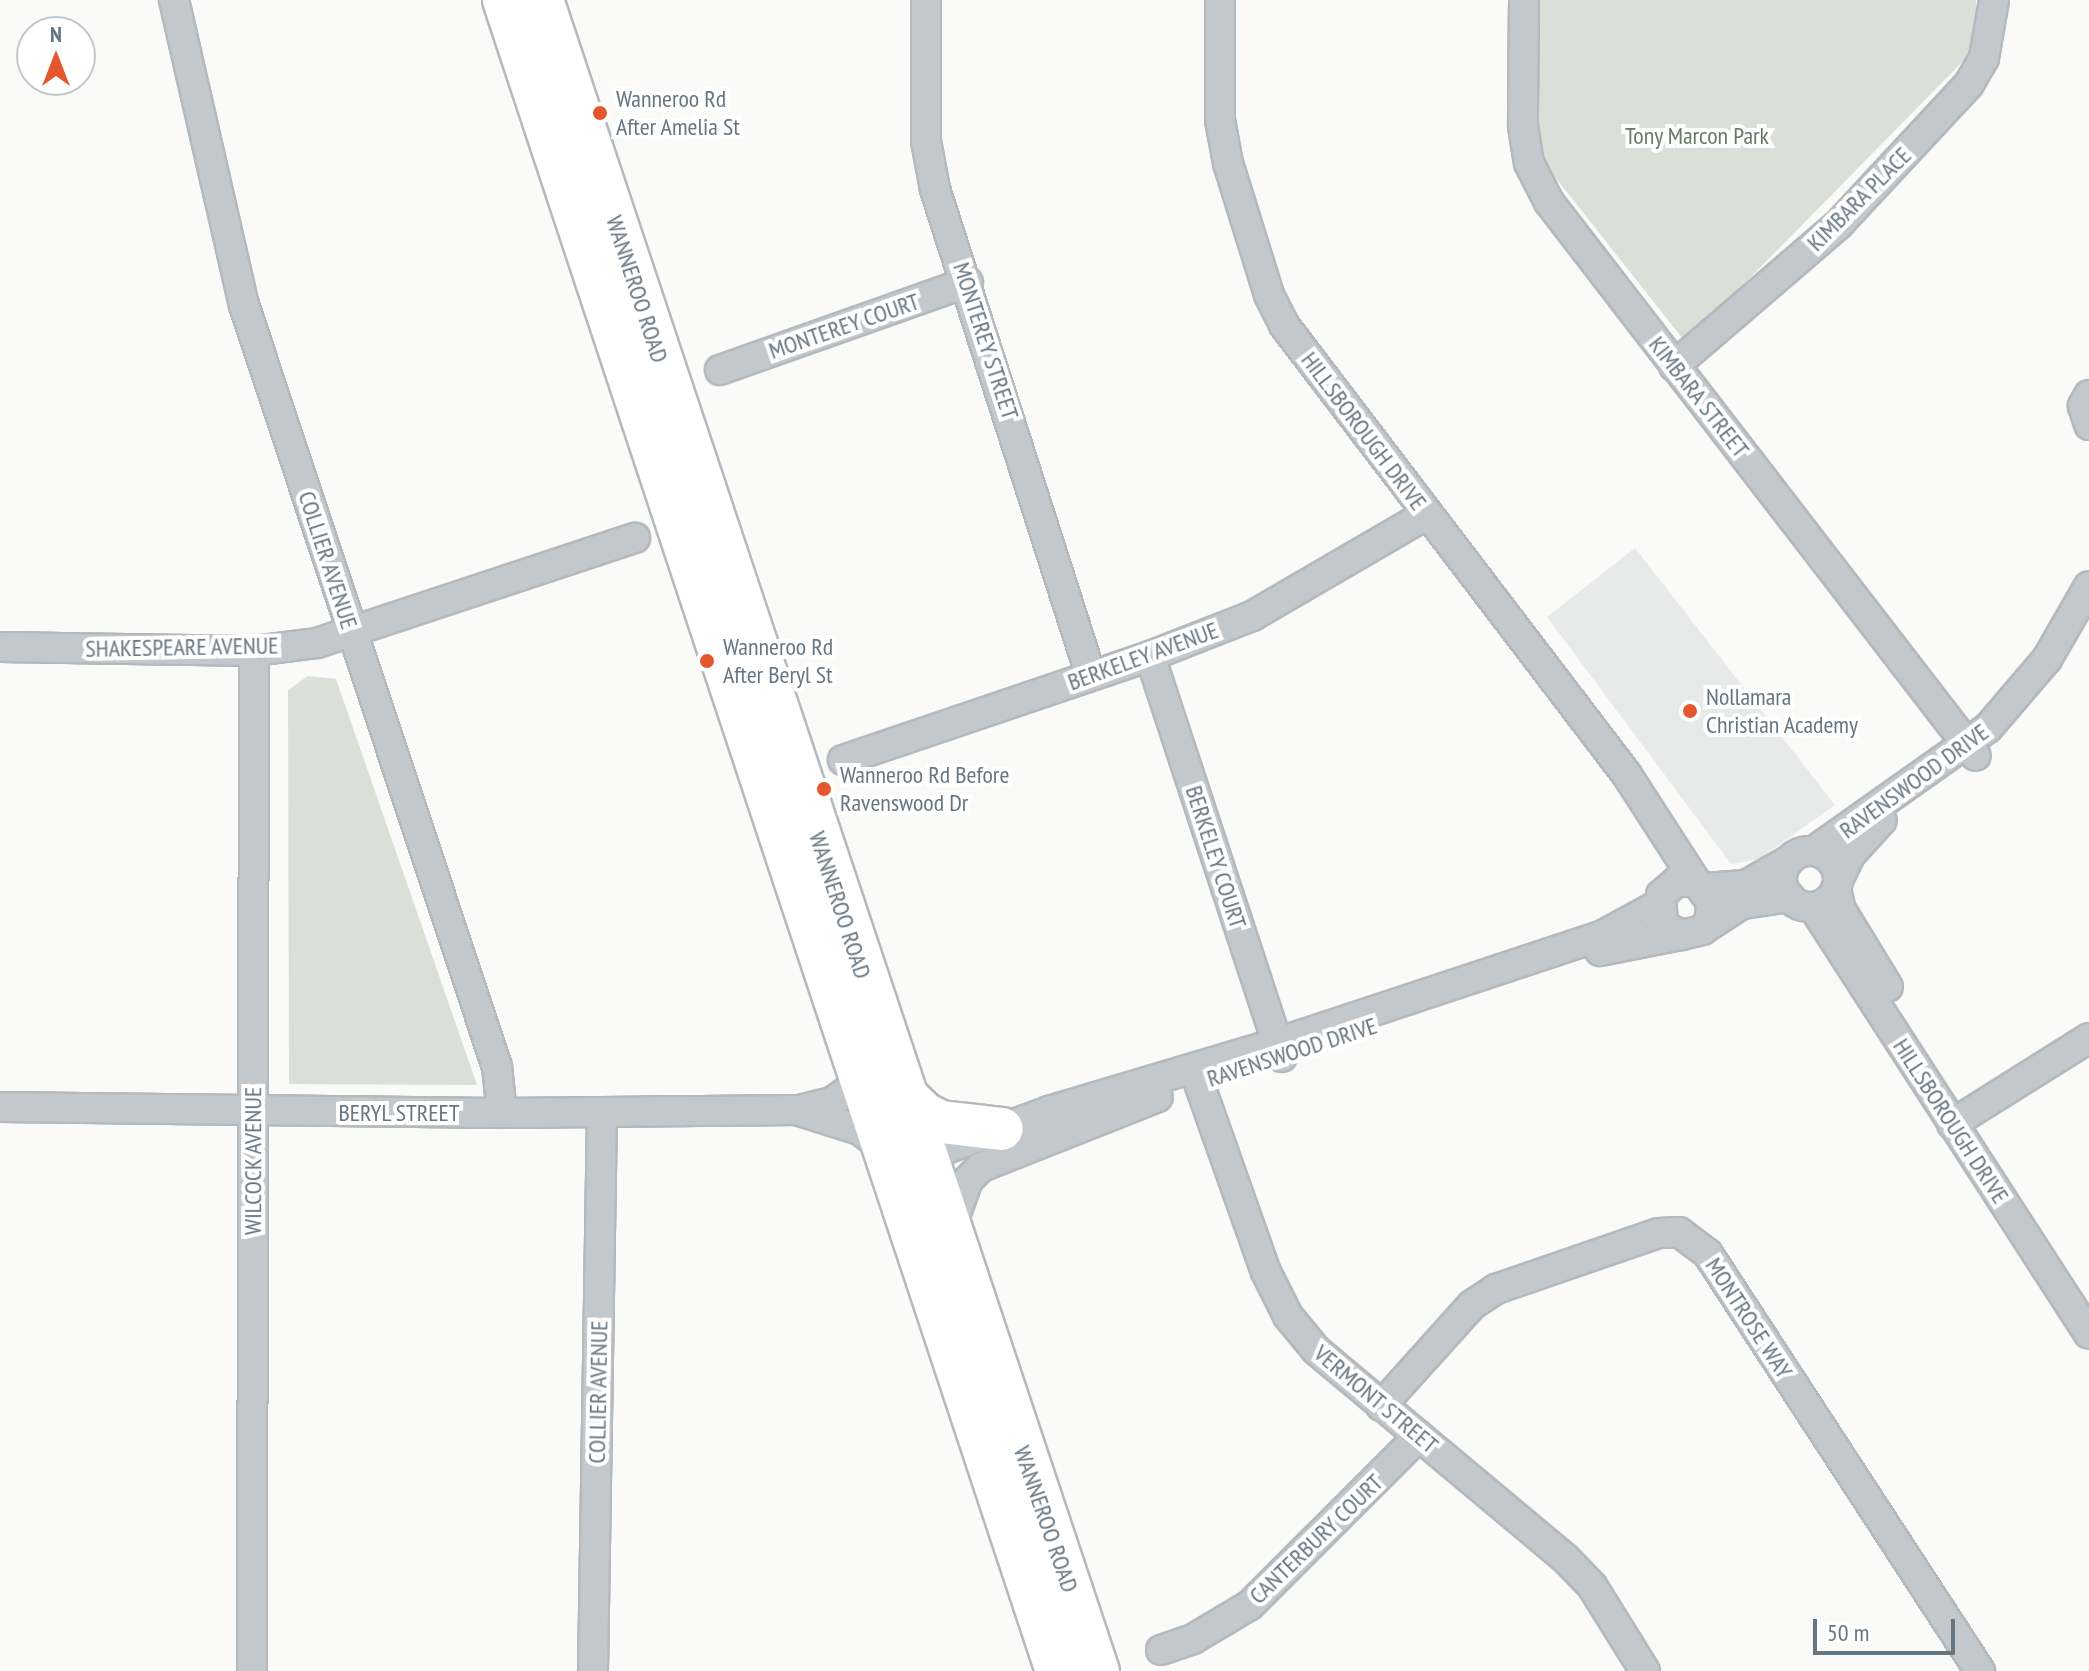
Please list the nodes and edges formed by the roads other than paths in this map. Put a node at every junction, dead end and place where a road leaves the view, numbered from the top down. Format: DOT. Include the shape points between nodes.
graph roads {
  1 [pos="174,0"];
  2 [pos="504,0"];
  3 [pos="926,0"];
  4 [pos="1220,0"];
  5 [pos="1524,0"];
  6 [pos="1994,0"];
  7 [pos="545,5"];
  8 [pos="968,282"];
  9 [pos="1674,366"];
  10 [pos="720,370"];
  11 [pos="2089,395"];
  12 [pos="2089,425"];
  13 [pos="1427,514"];
  14 [pos="635,538"];
  15 [pos="2089,586"];
  16 [pos="2089,619"];
  17 [pos="351,632"];
  18 [pos="0,647"];
  19 [pos="254,651"];
  20 [pos="1150,656"];
  21 [pos="1091,676"];
  22 [pos="1972,751"];
  23 [pos="843,760"];
  24 [pos="1645,807"];
  25 [pos="1801,856"];
  26 [pos="1700,885"];
  27 [pos="1837,885"];
  28 [pos="1659,900"];
  29 [pos="1801,902"];
  30 [pos="1709,921"];
  31 [pos="1681,935"];
  32 [pos="2089,1038"];
  33 [pos="1279,1050"];
  34 [pos="1196,1076"];
  35 [pos="882,1086"];
  36 [pos="0,1107"];
  37 [pos="799,1110"];
  38 [pos="254,1112"];
  39 [pos="502,1113"];
  40 [pos="602,1113"];
  41 [pos="1960,1119"];
  42 [pos="1002,1129"];
  43 [pos="883,1148"];
  44 [pos="924,1157"];
  45 [pos="949,1233"];
  46 [pos="934,1298"];
  47 [pos="2089,1304"];
  48 [pos="2089,1334"];
  49 [pos="1381,1406"];
  50 [pos="1419,1436"];
  51 [pos="1161,1650"];
  52 [pos="252,1671"];
  53 [pos="593,1671"];
  54 [pos="1057,1671"];
  55 [pos="1098,1671"];
  56 [pos="1645,1671"];
  57 [pos="1980,1671"];
  1 -- 17 [label="street, COLLIER AVENUE" via="244,305"];
  2 -- 35 [label="highway, WANNEROO ROAD"];
  3 -- 8 [label="street, MONTEREY STREET" via="926,141 935,189"];
  4 -- 13 [label="street, HILLSBOROUGH DRIVE" via="1220,120 1269,295 1284,325"];
  5 -- 9 [label="street, KIMBARA STREET" via="1523,126 1529,163 1549,202"];
  6 -- 9 [label="street, KIMBARA PLACE" via="1984,58 1969,84 1847,216"];
  7 -- 35 [label="highway, WANNEROO ROAD"];
  8 -- 10 [label="street, MONTEREY COURT"];
  8 -- 21 [label="street, MONTEREY STREET"];
  9 -- 22 [label="street, KIMBARA STREET"];
  11 -- 12 [label="street" via="2083,406"];
  13 -- 20 [label="street, BERKELEY AVENUE" via="1252,616"];
  13 -- 24 [label="street, HILLSBOROUGH DRIVE" via="1627,775"];
  14 -- 17 [label="street, SHAKESPEARE AVENUE"];
  15 -- 22 [label="street, RAVENSWOOD DRIVE" via="2047,659"];
  16 -- 22 [label="street, RAVENSWOOD DRIVE" via="2034,700"];
  17 -- 19 [label="street, SHAKESPEARE AVENUE" via="317,643"];
  17 -- 39 [label="street, COLLIER AVENUE" via="497,1067"];
  18 -- 19 [label="street, SHAKESPEARE AVENUE"];
  19 -- 38 [label="street, WILCOCK AVENUE"];
  20 -- 21 [label="street, BERKELEY AVENUE"];
  20 -- 33 [label="street, BERKELEY COURT"];
  21 -- 23 [label="street, BERKELEY AVENUE"];
  22 -- 25 [label="street, RAVENSWOOD DRIVE"];
  22 -- 27 [label="street, RAVENSWOOD DRIVE" via="1872,828"];
  24 -- 26 [label="street, HILLSBOROUGH DRIVE"];
  24 -- 28 [label="street, HILLSBOROUGH DRIVE" via="1659,862"];
  25 -- 26 [label="street, RAVENSWOOD DRIVE" via="1746,885"];
  25 -- 27 [label="street, HILLSBOROUGH DRIVE" via="1831,861"];
  25 -- 29 [label="street" via="1782,876"];
  26 -- 28 [label="street" via="1676,882"];
  26 -- 30 [label="street" via="1712,903"];
  27 -- 29 [label="street, RAVENSWOOD DRIVE"];
  27 -- 41 [label="street, HILLSBOROUGH DRIVE" via="1849,925"];
  28 -- 31 [label="street" via="1663,925"];
  28 -- 33 [label="street, RAVENSWOOD DRIVE" via="1601,936"];
  29 -- 30 [label="street" via="1742,904"];
  29 -- 41 [label="street, HILLSBOROUGH DRIVE"];
  30 -- 31 [label="street" via="1692,935"];
  31 -- 33 [label="street, RAVENSWOOD DRIVE" via="1622,944"];
  32 -- 41 [label="street"];
  33 -- 34 [label="street, RAVENSWOOD DRIVE"];
  34 -- 42 [label="street, RAVENSWOOD DRIVE"];
  34 -- 45 [label="street, RAVENSWOOD DRIVE" via="991,1161 968,1180"];
  34 -- 49 [label="street, VERMONT STREET" via="1266,1272 1288,1316 1316,1350"];
  35 -- 37 [label="street, BERYL STREET"];
  35 -- 42 [label="highway" via="941,1122"];
  35 -- 43 [label="highway, WANNEROO ROAD"];
  35 -- 44 [label="highway, WANNEROO ROAD"];
  36 -- 38 [label="street, BERYL STREET"];
  37 -- 40 [label="street, BERYL STREET"];
  37 -- 43 [label="street, BERYL STREET" via="860,1130"];
  38 -- 39 [label="street, BERYL STREET"];
  38 -- 52 [label="street, WILCOCK AVENUE"];
  39 -- 40 [label="street, BERYL STREET"];
  40 -- 53 [label="street, COLLIER AVENUE"];
  41 -- 47 [label="street, HILLSBOROUGH DRIVE"];
  41 -- 48 [label="street, HILLSBOROUGH DRIVE"];
  42 -- 44 [label="street, RAVENSWOOD DRIVE"];
  43 -- 46 [label="highway, WANNEROO ROAD"];
  44 -- 45 [label="highway, WANNEROO ROAD"];
  44 -- 46 [label="street" via="916,1194"];
  45 -- 55 [label="highway, WANNEROO ROAD"];
  46 -- 54 [label="highway, WANNEROO ROAD"];
  49 -- 50 [label="street, VERMONT STREET"];
  49 -- 57 [label="street, MONTROSE WAY" via="1472,1305 1496,1289 1659,1233 1679,1232 1708,1254"];
  50 -- 51 [label="street, CANTERBURY COURT" via="1250,1605 1193,1639"];
  50 -- 56 [label="street, VERMONT STREET" via="1592,1586"];
}
